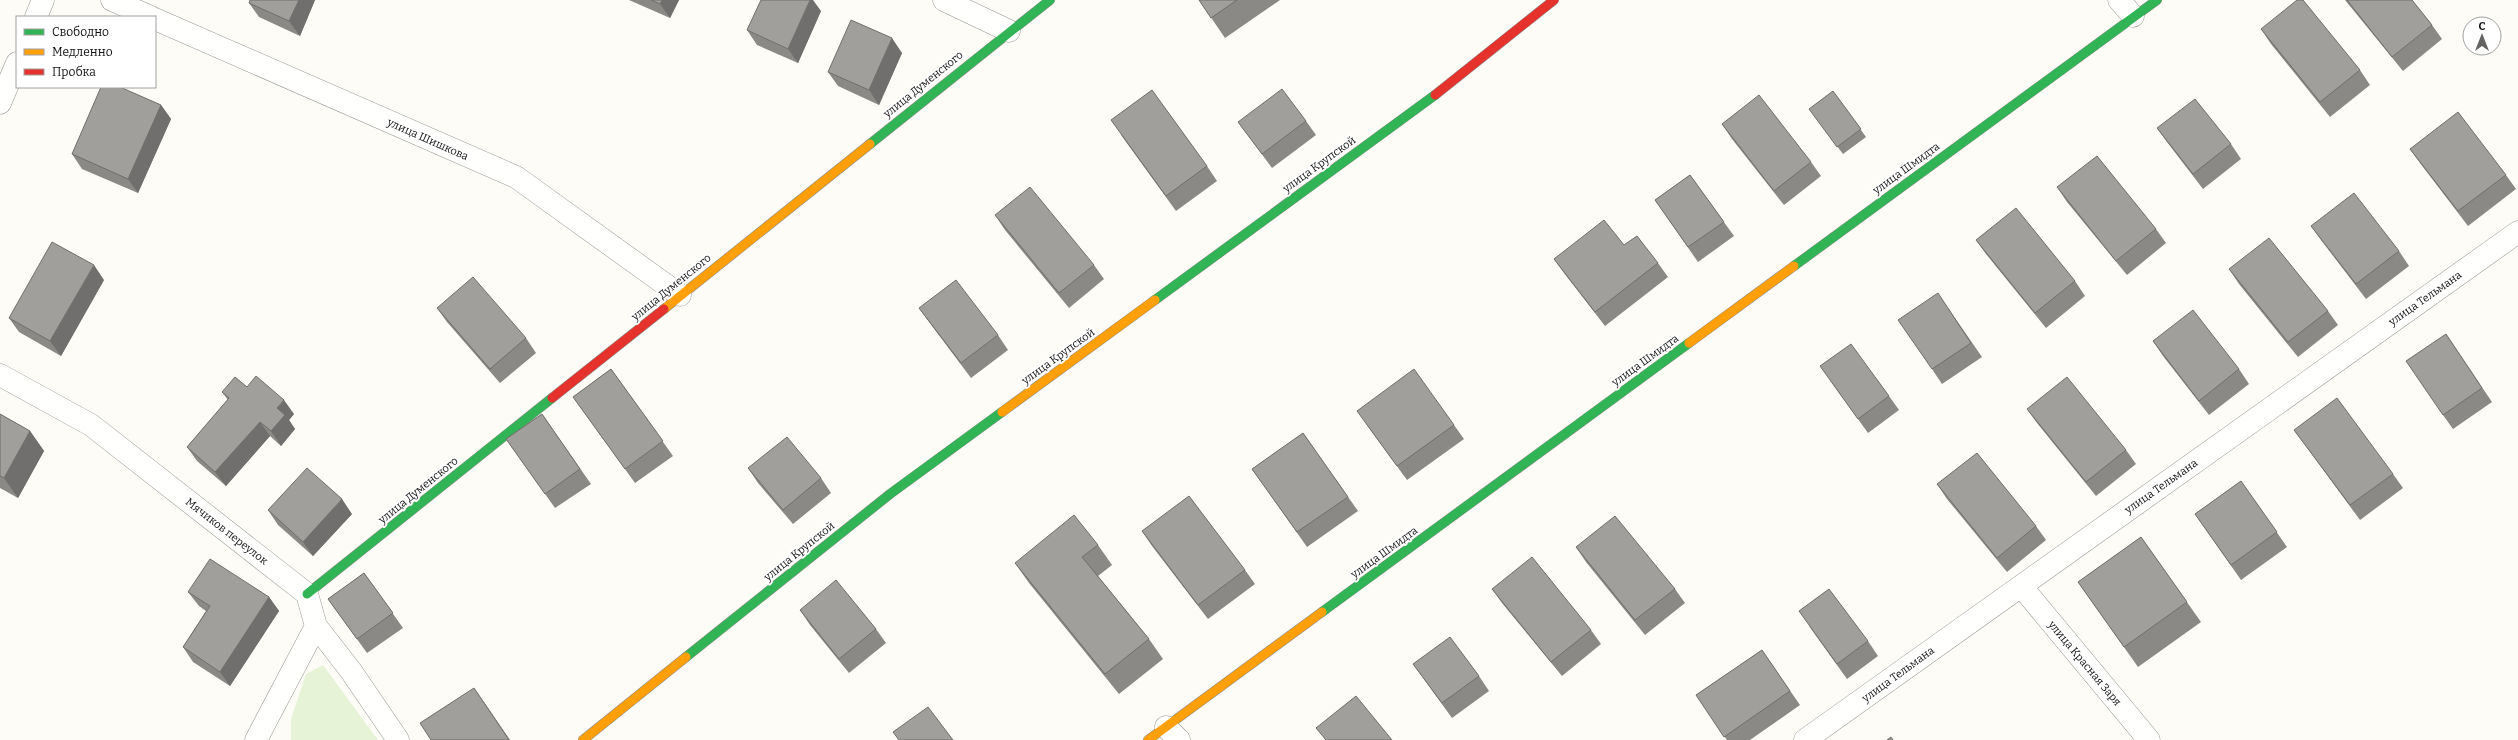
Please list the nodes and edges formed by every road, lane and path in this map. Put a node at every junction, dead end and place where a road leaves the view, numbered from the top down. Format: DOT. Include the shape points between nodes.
graph roads {
  1 [pos="43,0"];
  2 [pos="112,0"];
  3 [pos="944,0"];
  4 [pos="1050,0"];
  5 [pos="1554,0"];
  6 [pos="2119,0"];
  7 [pos="2157,0"];
  8 [pos="36,16"];
  9 [pos="149,16"];
  10 [pos="2133,16"];
  11 [pos="156,19"];
  12 [pos="1009,31"];
  13 [pos="16,65"];
  14 [pos="0,103"];
  15 [pos="2518,232"];
  16 [pos="680,295"];
  17 [pos="0,375"];
  18 [pos="2021,586"];
  19 [pos="307,594"];
  20 [pos="316,626"];
  21 [pos="1172,734"];
  22 [pos="256,740"];
  23 [pos="398,740"];
  24 [pos="583,740"];
  25 [pos="1148,740"];
  26 [pos="1805,740"];
  27 [pos="2149,740"];
  1 -- 8 [label="street"];
  2 -- 9 [label="street"];
  3 -- 12 [label="street"];
  4 -- 12 [label="street, улица Думенского"];
  5 -- 24 [label="street, улица Крупской" via="1470,69 890,494"];
  6 -- 10 [label="street"];
  7 -- 10 [label="street, улица Шмидта"];
  10 -- 21 [label="street, улица Шмидта"];
  11 -- 16 [label="street, улица Шишкова" via="516,177"];
  12 -- 16 [label="street, улица Думенского"];
  13 -- 14 [label="street"];
  15 -- 18 [label="street, улица Тельмана"];
  16 -- 19 [label="street, улица Думенского"];
  17 -- 19 [label="street, Мячиков переулок" via="91,425"];
  18 -- 26 [label="street, улица Тельмана"];
  18 -- 27 [label="street, улица Красная Заря"];
  19 -- 20 [label="street"];
  20 -- 22 [label="street"];
  20 -- 23 [label="street" via="351,671"];
  21 -- 25 [label="street, улица Шмидта"];
}
